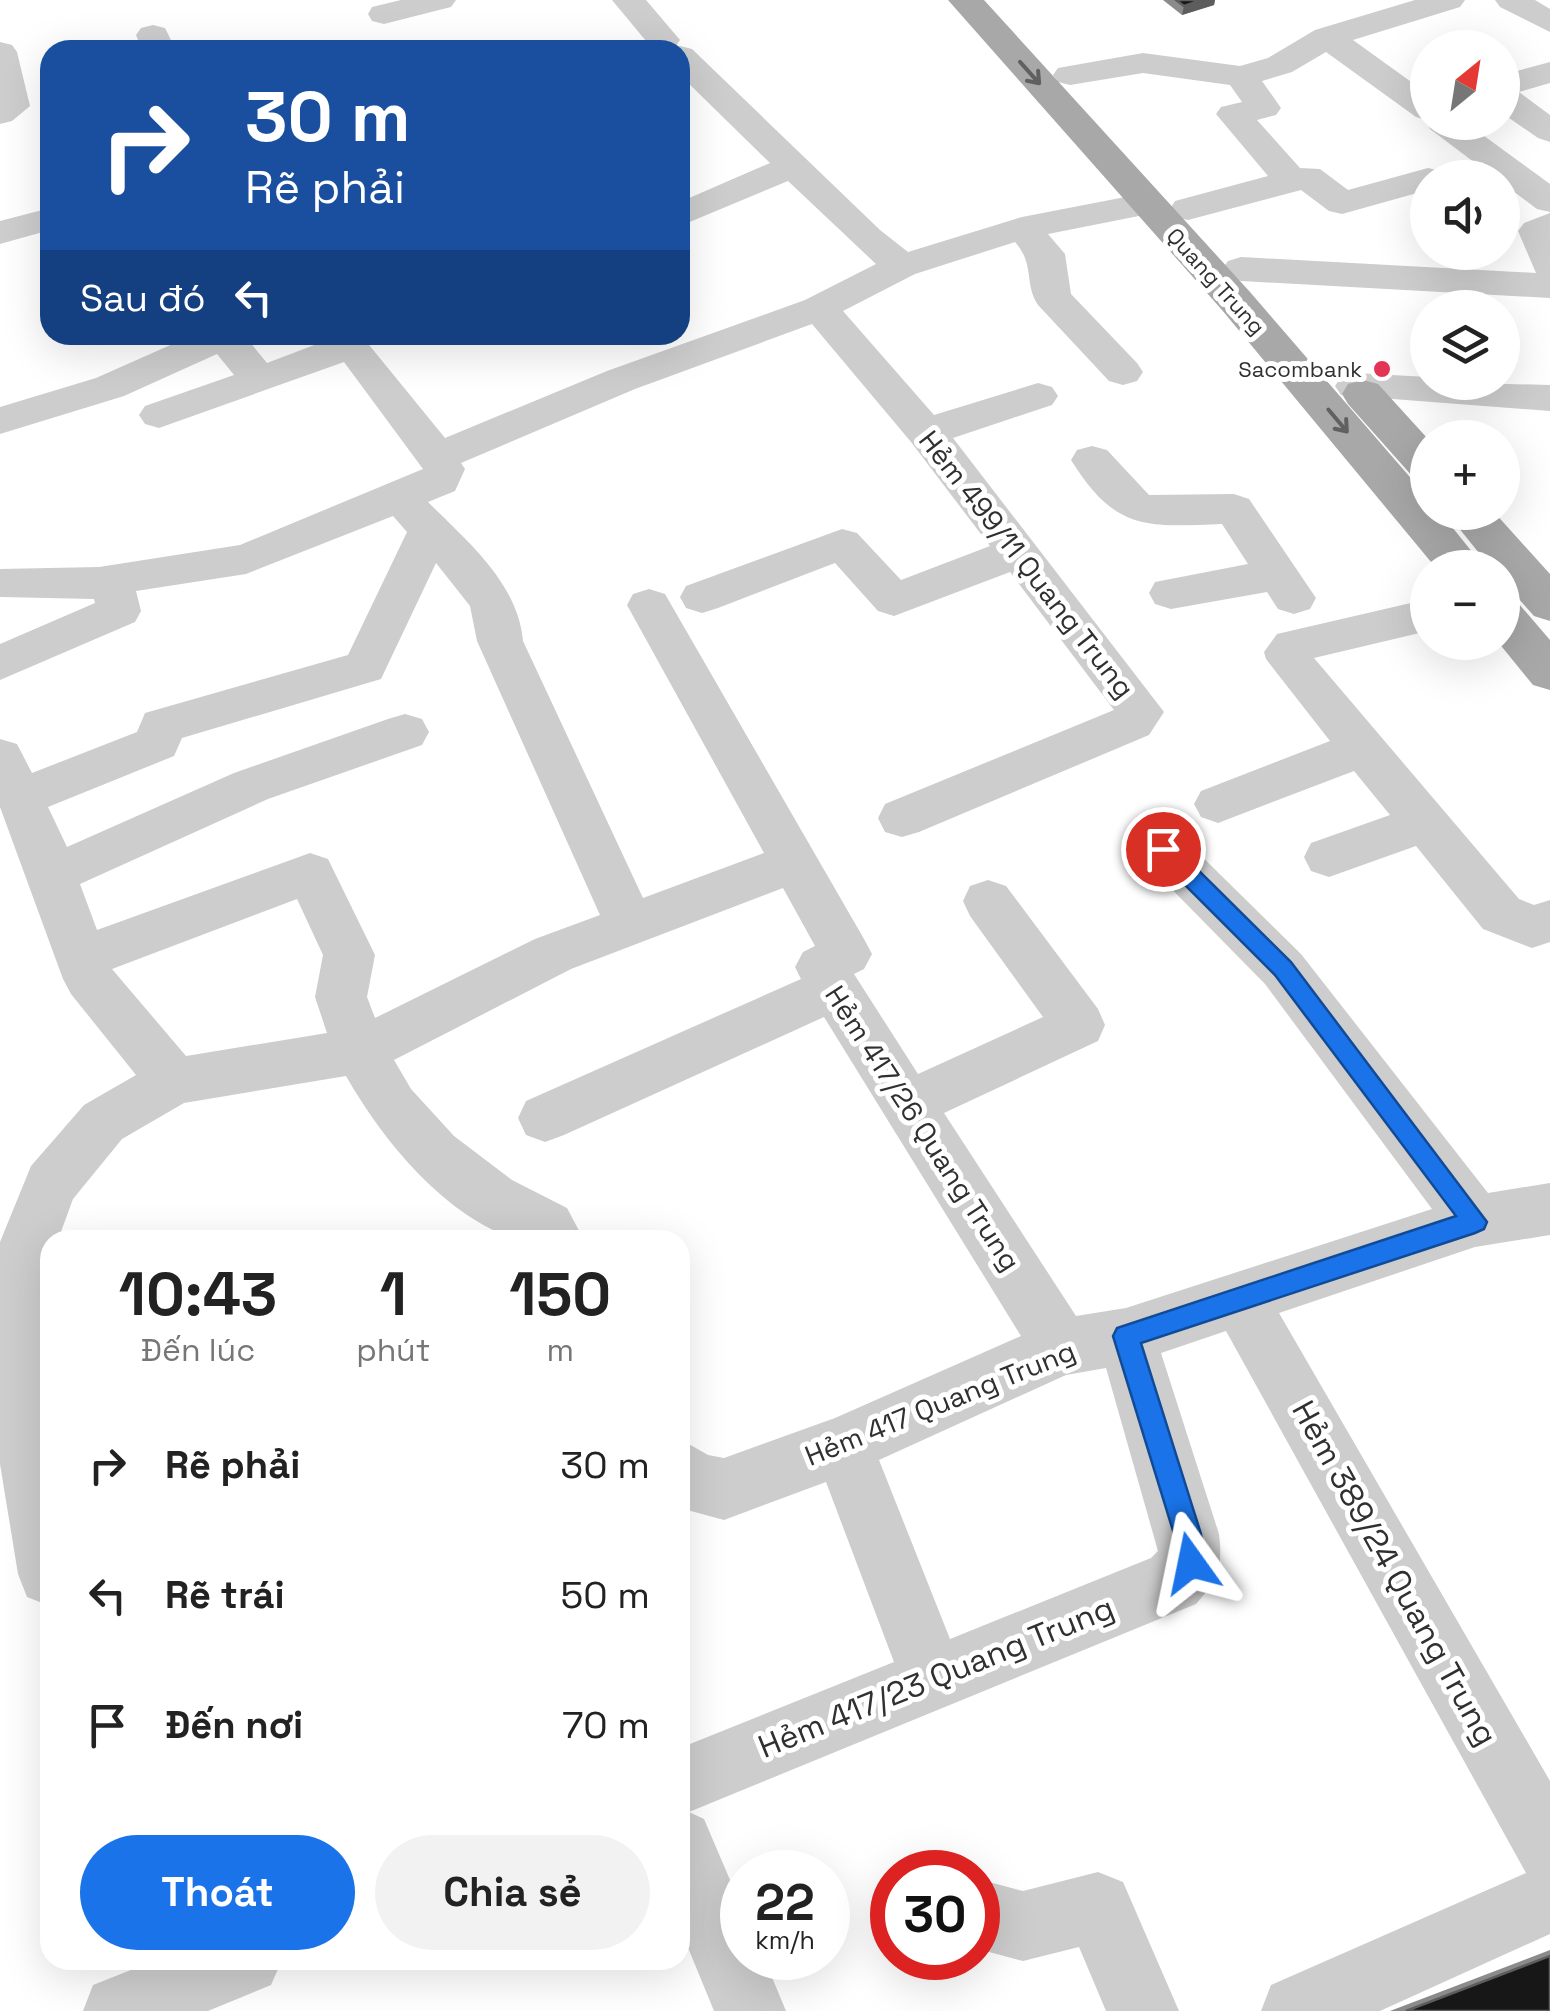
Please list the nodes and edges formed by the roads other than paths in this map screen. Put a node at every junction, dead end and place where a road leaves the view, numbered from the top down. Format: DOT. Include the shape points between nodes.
graph roads {
  1 [pos="440,0"];
  2 [pos="628,0"];
  3 [pos="965,0"];
  4 [pos="1002,0"];
  5 [pos="1349,0"];
  6 [pos="1446,0"];
  7 [pos="1512,0"];
  8 [pos="384,14"];
  9 [pos="1385,21"];
  10 [pos="1550,22"];
  11 [pos="1410,33"];
  12 [pos="1326,37"];
  13 [pos="657,40"];
  14 [pos="0,52"];
  15 [pos="1550,72"];
  16 [pos="690,73"];
  17 [pos="1070,74"];
  18 [pos="1241,76"];
  19 [pos="1520,81"];
  20 [pos="1410,97"];
  21 [pos="1520,109"];
  22 [pos="0,114"];
  23 [pos="1550,131"];
  24 [pos="1466,140"];
  25 [pos="1480,151"];
  26 [pos="1456,160"];
  27 [pos="793,166"];
  28 [pos="1292,181"];
  29 [pos="1410,184"];
  30 [pos="1550,200"];
  31 [pos="1146,204"];
  32 [pos="1188,208"];
  33 [pos="690,211"];
  34 [pos="40,222"];
  35 [pos="1550,224"];
  36 [pos="1022,228"];
  37 [pos="0,233"];
  38 [pos="902,266"];
  39 [pos="1550,267"];
  40 [pos="1226,270"];
  41 [pos="1550,286"];
  42 [pos="819,308"];
  43 [pos="203,345"];
  44 [pos="231,345"];
  45 [pos="352,345"];
  46 [pos="368,345"];
  47 [pos="1123,372"];
  48 [pos="260,380"];
  49 [pos="1355,386"];
  50 [pos="1038,396"];
  51 [pos="1541,406"];
  52 [pos="159,414"];
  53 [pos="0,421"];
  54 [pos="926,432"];
  55 [pos="1410,447"];
  56 [pos="437,457"];
  57 [pos="1092,460"];
  58 [pos="414,513"];
  59 [pos="1484,530"];
  60 [pos="1448,550"];
  61 [pos="1017,554"];
  62 [pos="1278,574"];
  63 [pos="6,583"];
  64 [pos="1171,592"];
  65 [pos="116,597"];
  66 [pos="702,597"];
  67 [pos="1550,604"];
  68 [pos="649,605"];
  69 [pos="1410,619"];
  70 [pos="1520,637"];
  71 [pos="1322,642"];
  72 [pos="0,663"];
  73 [pos="1550,672"];
  74 [pos="405,732"];
  75 [pos="1363,748"];
  76 [pos="12,802"];
  77 [pos="1218,804"];
  78 [pos="902,818"];
  79 [pos="1426,822"];
  80 [pos="1163,849"];
  81 [pos="1329,857"];
  82 [pos="796,862"];
  83 [pos="52,875"];
  84 [pos="988,901"];
  85 [pos="1550,921"];
  86 [pos="630,925"];
  87 [pos="81,958"];
  88 [pos="834,988"];
  89 [pos="360,1051"];
  90 [pos="174,1081"];
  91 [pos="908,1104"];
  92 [pos="545,1118"];
  93 [pos="1550,1210"];
  94 [pos="1475,1222"];
  95 [pos="549,1230"];
  96 [pos="1239,1298"];
  97 [pos="1126,1336"];
  98 [pos="1062,1347"];
  99 [pos="12,1427"];
  100 [pos="843,1445"];
  101 [pos="690,1480"];
  102 [pos="40,1525"];
  103 [pos="933,1678"];
  104 [pos="690,1778"];
  105 [pos="1550,1848"];
  106 [pos="690,1867"];
  107 [pos="1550,1898"];
  108 [pos="1000,1920"];
  109 [pos="750,2011"];
  110 [pos="1143,2011"];
  111 [pos="1297,2011"];
  1 -- 8 [label="street"];
  2 -- 13 [label="street"];
  3 -- 31 [label="main road, Quang Trung, one-way"];
  4 -- 17 [label="main road, Quang Trung"];
  5 -- 9 [label="street"];
  6 -- 9 [label="street"];
  7 -- 10 [label="street"];
  9 -- 11 [label="street"];
  9 -- 12 [label="street"];
  12 -- 18 [label="street" via="1280,65"];
  12 -- 20 [label="street"];
  14 -- 22 [label="street" via="13,106"];
  15 -- 19 [label="street"];
  16 -- 27 [label="street"];
  17 -- 18 [label="street" via="1143,62"];
  17 -- 32 [label="main road, Quang Trung"];
  18 -- 28 [label="street" via="1264,108 1233,114"];
  21 -- 23 [label="street"];
  24 -- 25 [label="street"];
  25 -- 26 [label="street"];
  25 -- 30 [label="street"];
  27 -- 33 [label="street"];
  27 -- 38 [label="street"];
  28 -- 29 [label="street" via="1312,178 1342,203"];
  28 -- 32 [label="street"];
  31 -- 36 [label="street"];
  31 -- 40 [label="main road, Quang Trung"];
  32 -- 40 [label="main road, Quang Trung"];
  34 -- 37 [label="street"];
  35 -- 39 [label="street" via="1537,231"];
  36 -- 38 [label="street"];
  36 -- 47 [label="street" via="1046,254 1052,297"];
  38 -- 42 [label="street"];
  40 -- 41 [label="street"];
  40 -- 49 [label="main road, Quang Trung"];
  40 -- 60 [label="main road, Quang Trung, one-way"];
  42 -- 54 [label="street, Hẻm 499/11 Quang Trung"];
  42 -- 56 [label="street"];
  43 -- 53 [label="street" via="110,387"];
  44 -- 48 [label="street"];
  45 -- 48 [label="street"];
  46 -- 56 [label="street"];
  48 -- 52 [label="street"];
  49 -- 51 [label="street"];
  49 -- 55 [label="main road, Quang Trung"];
  50 -- 54 [label="street"];
  54 -- 61 [label="street, Hẻm 499/11 Quang Trung"];
  56 -- 58 [label="street" via="444,469 440,480"];
  57 -- 62 [label="street" via="1135,507 1234,509"];
  58 -- 65 [label="street" via="246,559 122,575"];
  58 -- 76 [label="street" via="365,668 162,726 157,743"];
  58 -- 86 [label="street" via="499,614 500,641"];
  59 -- 67 [label="main road"];
  61 -- 66 [label="street" via="894,600 842,544"];
  61 -- 78 [label="street, Hẻm 499/11 Quang Trung" via="1141,712 1132,722"];
  62 -- 64 [label="street"];
  62 -- 71 [label="street"];
  63 -- 65 [label="street"];
  65 -- 72 [label="street"];
  68 -- 82 [label="street, Hẻm 417/26 Quang Trung"];
  69 -- 71 [label="street"];
  70 -- 73 [label="main road"];
  71 -- 75 [label="street" via="1293,646 1289,659"];
  74 -- 83 [label="street" via="251,786"];
  75 -- 77 [label="street"];
  75 -- 79 [label="street"];
  76 -- 83 [label="street"];
  79 -- 81 [label="street"];
  79 -- 85 [label="street" via="1500,914 1532,928"];
  80 -- 94 [label="street" via="1283,969"];
  82 -- 86 [label="street"];
  82 -- 88 [label="street, Hẻm 417/26 Quang Trung" via="846,954 821,967"];
  83 -- 87 [label="street"];
  84 -- 91 [label="street" via="1079,1025"];
  86 -- 89 [label="street" via="554,954"];
  87 -- 89 [label="street" via="310,874 349,955 341,998"];
  87 -- 90 [label="street" via="89,979"];
  88 -- 91 [label="street, Hẻm 417/26 Quang Trung"];
  88 -- 92 [label="street"];
  89 -- 90 [label="street"];
  89 -- 95 [label="street" via="392,1106 434,1154"];
  90 -- 99 [label="street" via="103,1122 51,1184 20,1264"];
  91 -- 98 [label="street, Hẻm 417/26 Quang Trung"];
  93 -- 94 [label="street, Hẻm 417 Quang Trung"];
  94 -- 96 [label="street, Hẻm 417 Quang Trung"];
  96 -- 97 [label="street, Hẻm 417 Quang Trung"];
  96 -- 105 [label="street, Hẻm 389/24 Quang Trung"];
  97 -- 98 [label="street, Hẻm 417 Quang Trung"];
  97 -- 103 [label="street, Hẻm 417/23 Quang Trung" via="1191,1563 1173,1580"];
  98 -- 100 [label="street, Hẻm 417 Quang Trung"];
  99 -- 102 [label="street"];
  100 -- 101 [label="street, Hẻm 417 Quang Trung" via="724,1489"];
  100 -- 103 [label="street"];
  103 -- 104 [label="street, Hẻm 417/23 Quang Trung"];
  106 -- 109 [label="street"];
  107 -- 111 [label="street"];
  108 -- 110 [label="street" via="1023,1926 1098,1907"];
}
